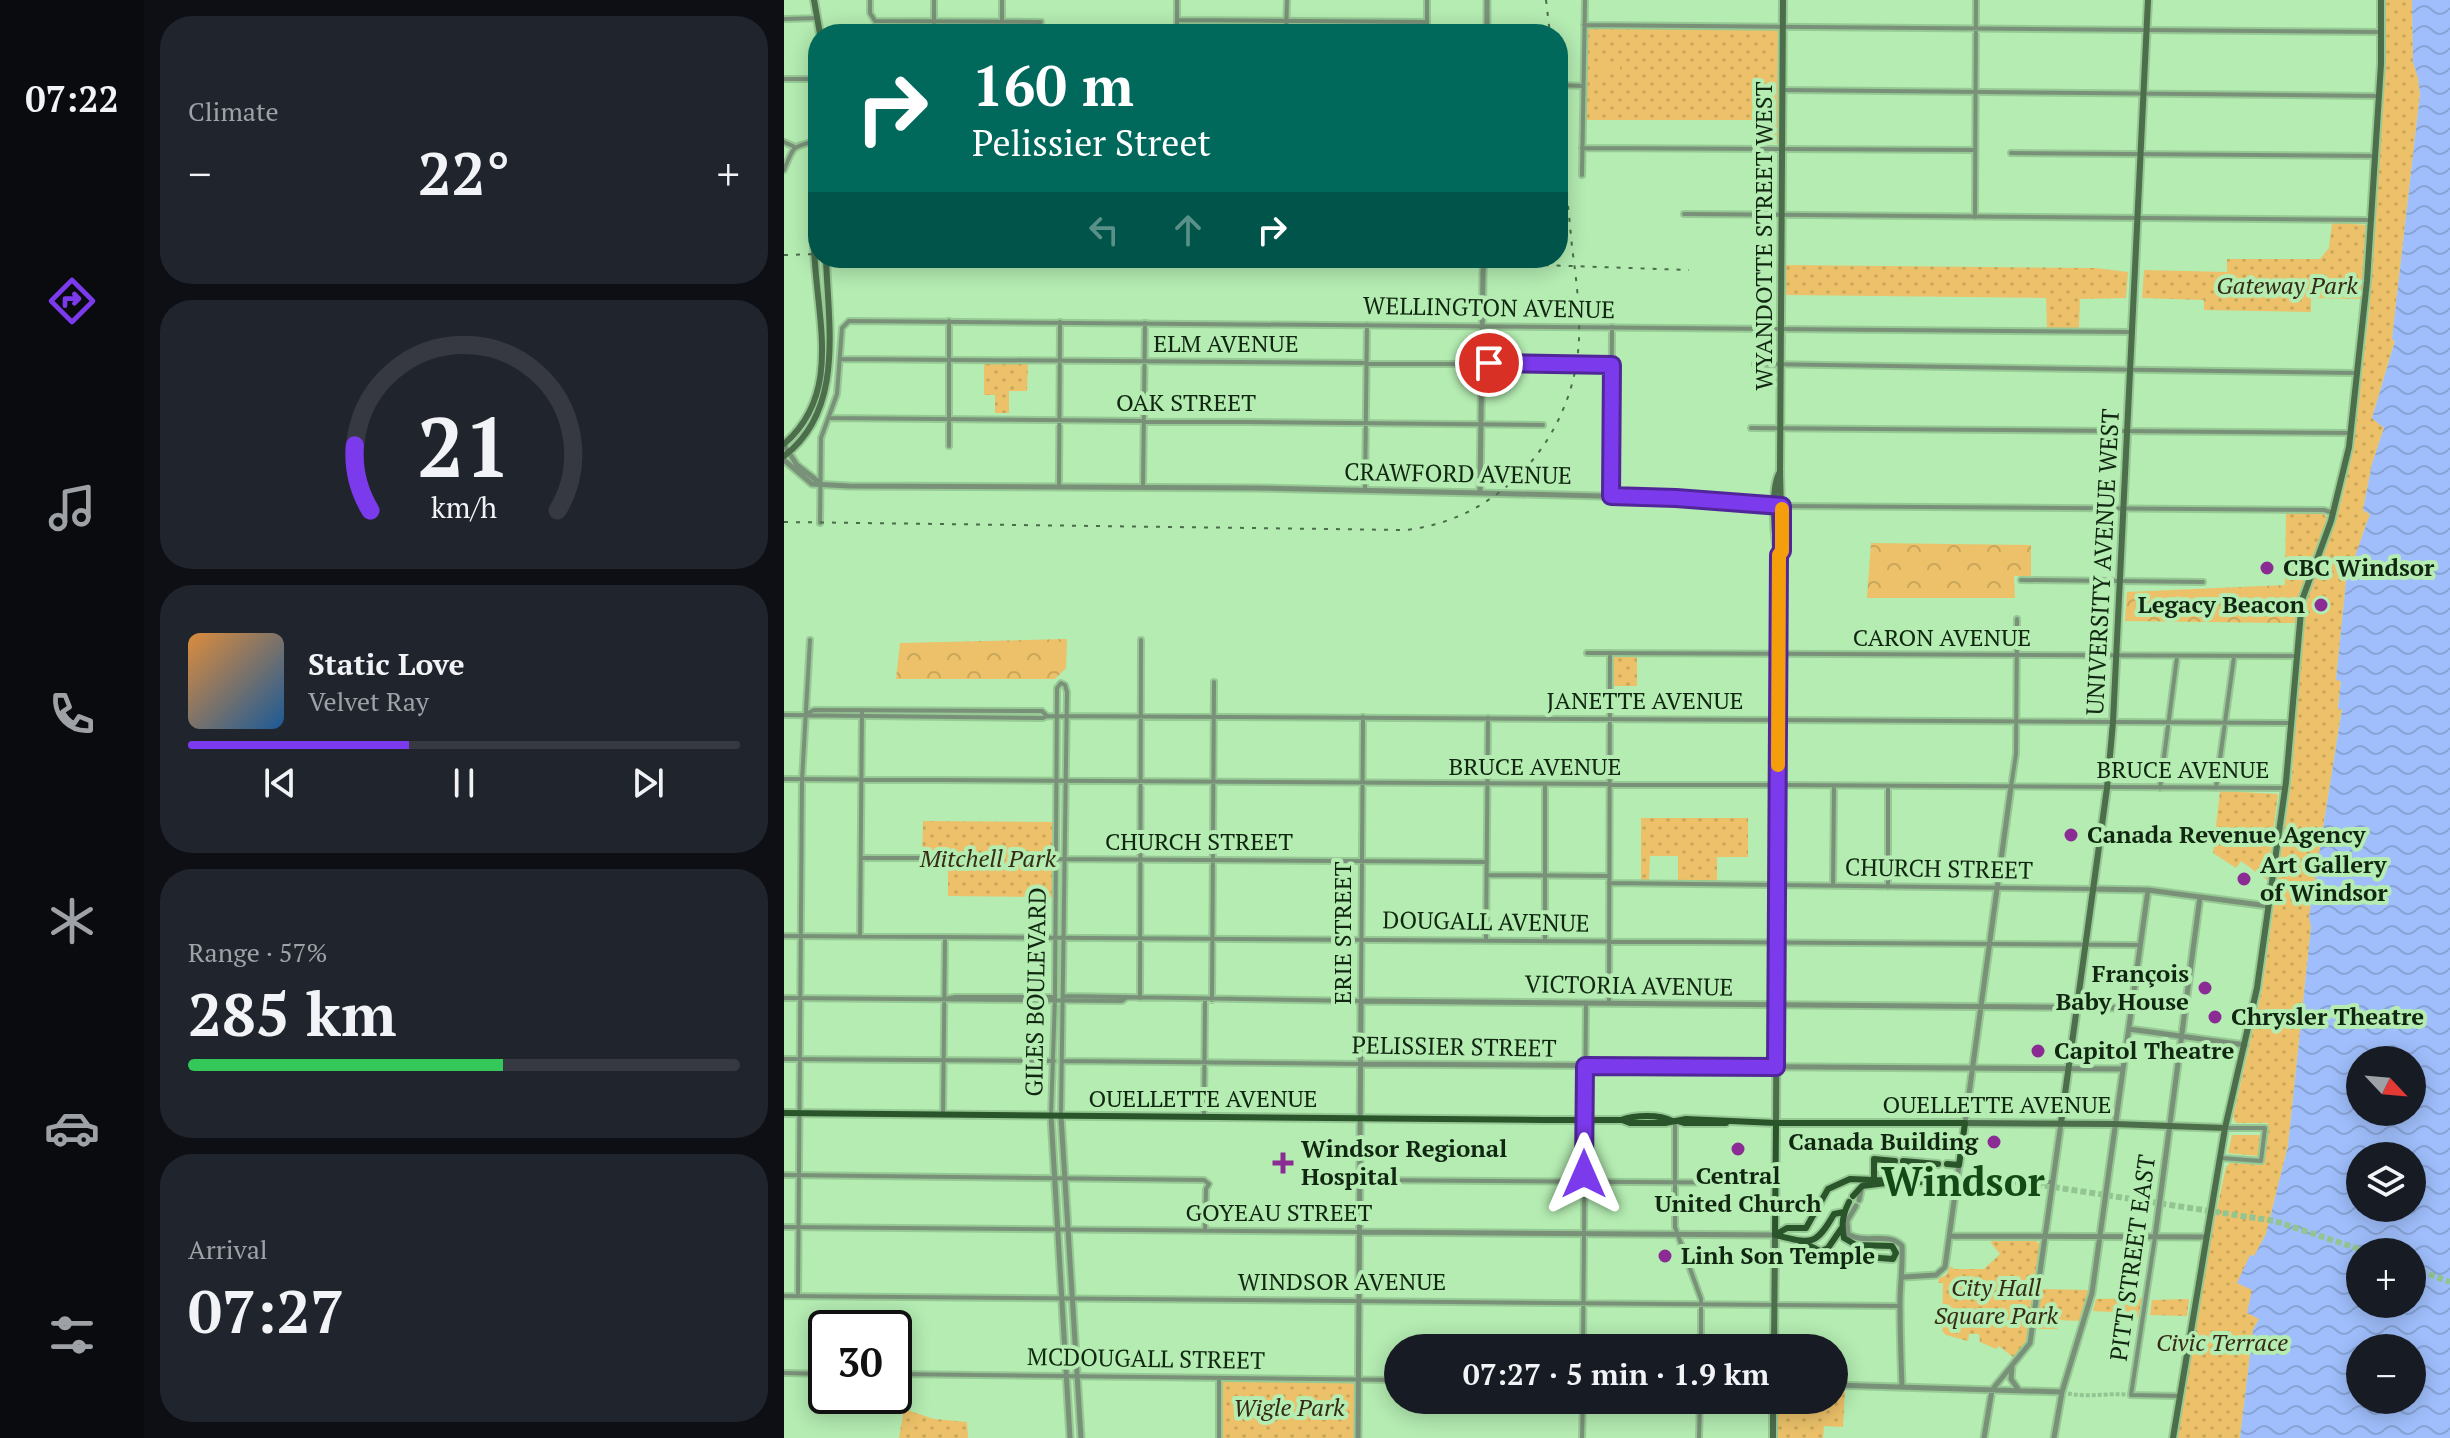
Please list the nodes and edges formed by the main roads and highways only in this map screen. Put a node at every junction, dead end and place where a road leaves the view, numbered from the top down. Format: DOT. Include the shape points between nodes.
graph roads {
  1 [pos="814,0"];
  2 [pos="1783,0"];
  3 [pos="2148,0"];
  4 [pos="2381,0"];
  5 [pos="819,24"];
  6 [pos="817,268"];
  7 [pos="826,268"];
  8 [pos="784,445"];
  9 [pos="786,456"];
  10 [pos="784,1113"];
  11 [pos="1776,1123"];
  12 [pos="1965,1123"];
  13 [pos="2061,1123"];
  14 [pos="2225,1128"];
  15 [pos="1938,1164"];
  16 [pos="1947,1164"];
  17 [pos="1874,1179"];
  18 [pos="1893,1182"];
  19 [pos="1924,1182"];
  20 [pos="1844,1212"];
  21 [pos="1842,1227"];
  22 [pos="1775,1235"];
  23 [pos="1800,1241"];
  24 [pos="1820,1252"];
  25 [pos="1774,1334"];
  26 [pos="1773,1414"];
  27 [pos="1773,1438"];
  28 [pos="2173,1438"];
  1 -- 5 [label="main road"];
  2 -- 11 [label="main road, WYANDOTTE STREET WEST" via="1776,476 1782,551"];
  3 -- 13 [label="main road, UNIVERSITY AVENUE WEST" via="2113,722"];
  4 -- 14 [label="main road" via="2371,220 2351,433 2333,513 2302,600 2285,788 2257,988"];
  6 -- 8 [label="main road" via="820,389 809,415"];
  7 -- 9 [label="main road" via="827,385 811,426"];
  10 -- 11 [label="main road, OUELLETTE AVENUE"];
  11 -- 12 [label="main road, OUELLETTE AVENUE"];
  11 -- 22 [label="main road, WYANDOTTE STREET WEST"];
  12 -- 13 [label="main road, OUELLETTE AVENUE"];
  12 -- 16 [label="main road" via="1959,1165"];
  13 -- 14 [label="main road, OUELLETTE AVENUE"];
  14 -- 28 [label="main road"];
  15 -- 17 [label="main road" via="1874,1159"];
  17 -- 18 [label="main road"];
  17 -- 22 [label="main road" via="1850,1179 1828,1189 1806,1228 1787,1228"];
  18 -- 19 [label="main road"];
  18 -- 20 [label="main road" via="1862,1186"];
  20 -- 21 [label="main road"];
  20 -- 23 [label="main road" via="1834,1214 1819,1237"];
  21 -- 24 [label="main road"];
  21 -- 24 [label="main road" via="1849,1243 1890,1245 1895,1257"];
  22 -- 23 [label="main road"];
  22 -- 25 [label="main road, WYANDOTTE STREET WEST"];
  23 -- 24 [label="main road"];
  26 -- 27 [label="main road"];
}
